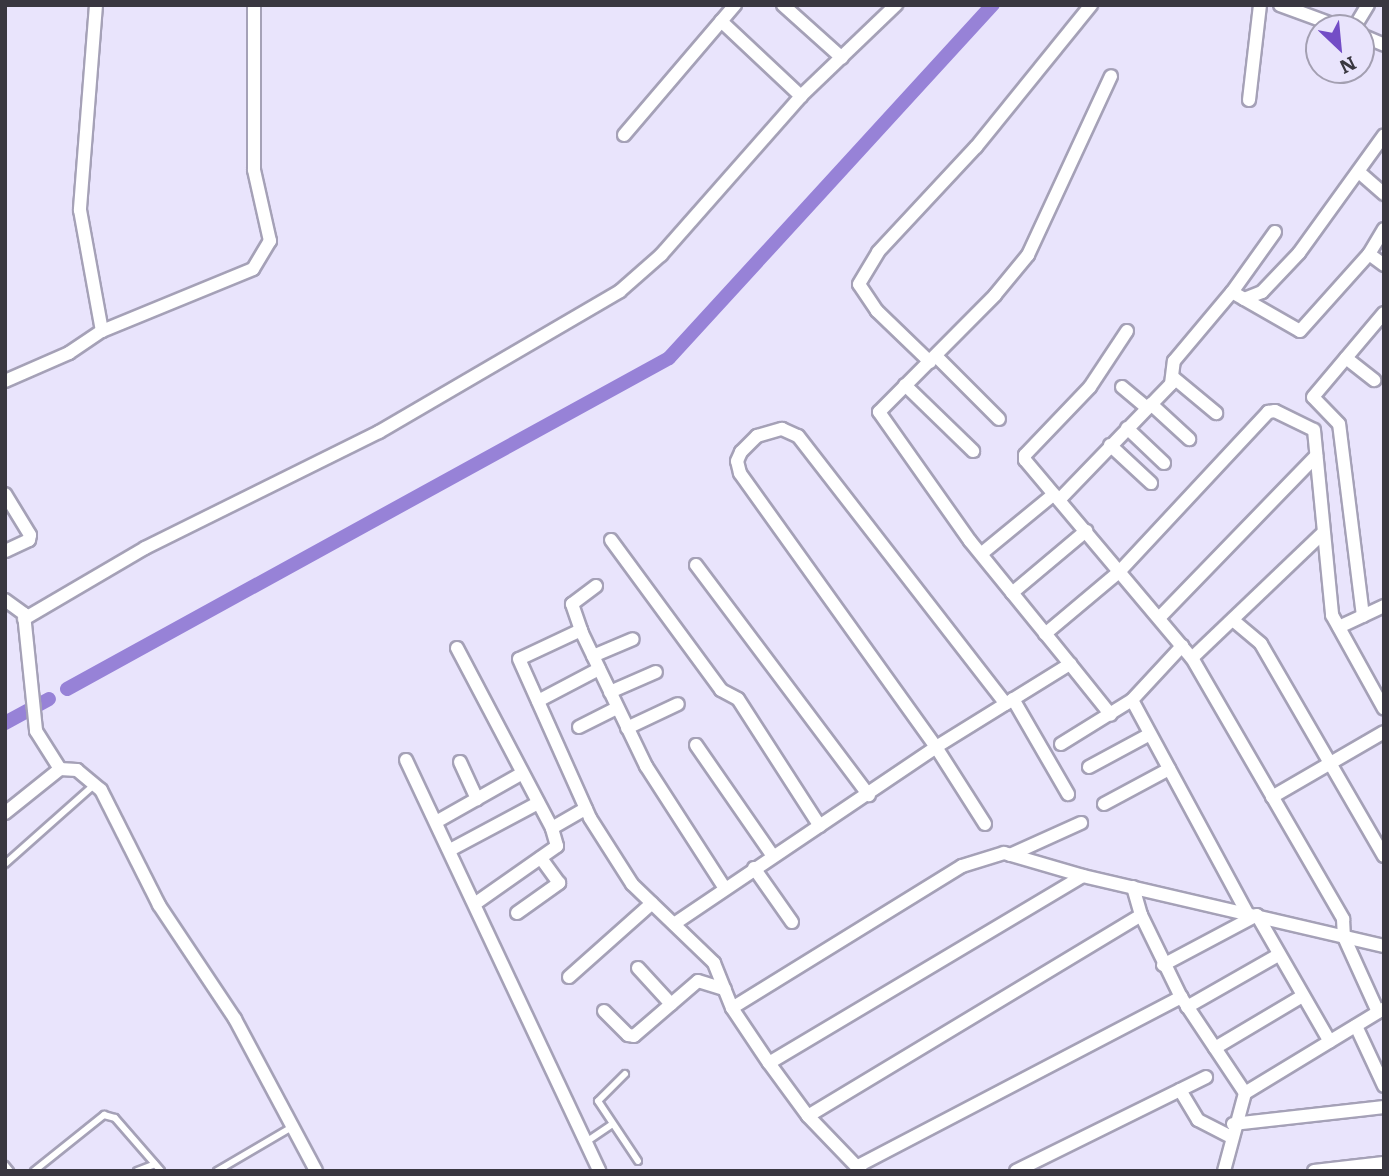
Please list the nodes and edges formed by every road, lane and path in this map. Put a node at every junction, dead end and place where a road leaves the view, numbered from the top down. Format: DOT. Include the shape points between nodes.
graph roads {
  1 [pos="96,5"];
  2 [pos="254,5"];
  3 [pos="735,5"];
  4 [pos="783,5"];
  5 [pos="896,5"];
  6 [pos="1091,5"];
  7 [pos="1260,5"];
  8 [pos="1280,5"];
  9 [pos="1305,14"];
  10 [pos="721,21"];
  11 [pos="842,58"];
  12 [pos="1111,76"];
  13 [pos="802,96"];
  14 [pos="1249,100"];
  15 [pos="624,135"];
  16 [pos="1384,135"];
  17 [pos="1360,173"];
  18 [pos="1384,194"];
  19 [pos="1384,229"];
  20 [pos="1276,232"];
  21 [pos="1369,254"];
  22 [pos="1384,265"];
  23 [pos="1233,292"];
  24 [pos="1244,299"];
  25 [pos="1382,318"];
  26 [pos="102,331"];
  27 [pos="1127,331"];
  28 [pos="1346,358"];
  29 [pos="933,359"];
  30 [pos="1174,378"];
  31 [pos="1374,380"];
  32 [pos="5,381"];
  33 [pos="905,385"];
  34 [pos="1122,387"];
  35 [pos="1149,406"];
  36 [pos="1216,413"];
  37 [pos="999,419"];
  38 [pos="1127,428"];
  39 [pos="1189,439"];
  40 [pos="1110,445"];
  41 [pos="973,451"];
  42 [pos="1316,456"];
  43 [pos="1164,463"];
  44 [pos="1151,483"];
  45 [pos="5,495"];
  46 [pos="1056,497"];
  47 [pos="1086,531"];
  48 [pos="1324,533"];
  49 [pos="611,540"];
  50 [pos="5,551"];
  51 [pos="981,554"];
  52 [pos="696,565"];
  53 [pos="1119,572"];
  54 [pos="596,586"];
  55 [pos="1012,593"];
  56 [pos="5,600"];
  57 [pos="1384,606"];
  58 [pos="1363,615"];
  59 [pos="1159,618"];
  60 [pos="23,619"];
  61 [pos="1234,621"];
  62 [pos="1339,627"];
  63 [pos="581,630"];
  64 [pos="1045,634"];
  65 [pos="633,639"];
  66 [pos="1182,646"];
  67 [pos="457,648"];
  68 [pos="593,656"];
  69 [pos="1192,658"];
  70 [pos="1070,664"];
  71 [pos="599,669"];
  72 [pos="656,671"];
  73 [pos="1378,687"];
  74 [pos="610,692"];
  75 [pos="1132,700"];
  76 [pos="538,701"];
  77 [pos="1010,702"];
  78 [pos="678,704"];
  79 [pos="617,708"];
  80 [pos="1384,709"];
  81 [pos="1111,715"];
  82 [pos="579,727"];
  83 [pos="627,728"];
  84 [pos="1384,732"];
  85 [pos="1150,734"];
  86 [pos="1060,744"];
  87 [pos="696,745"];
  88 [pos="936,747"];
  89 [pos="406,760"];
  90 [pos="460,762"];
  91 [pos="1331,765"];
  92 [pos="1090,767"];
  93 [pos="60,769"];
  94 [pos="1169,769"];
  95 [pos="521,774"];
  96 [pos="95,783"];
  97 [pos="1068,794"];
  98 [pos="869,795"];
  99 [pos="1272,797"];
  100 [pos="477,799"];
  101 [pos="538,803"];
  102 [pos="1104,804"];
  103 [pos="586,808"];
  104 [pos="5,813"];
  105 [pos="436,822"];
  106 [pos="1081,823"];
  107 [pos="985,824"];
  108 [pos="820,826"];
  109 [pos="552,828"];
  110 [pos="450,850"];
  111 [pos="1010,855"];
  112 [pos="773,856"];
  113 [pos="1384,856"];
  114 [pos="541,858"];
  115 [pos="5,864"];
  116 [pos="754,868"];
  117 [pos="1083,876"];
  118 [pos="724,887"];
  119 [pos="1133,887"];
  120 [pos="652,903"];
  121 [pos="476,904"];
  122 [pos="517,913"];
  123 [pos="1252,914"];
  124 [pos="1141,915"];
  125 [pos="792,922"];
  126 [pos="674,925"];
  127 [pos="1344,937"];
  128 [pos="1384,946"];
  129 [pos="1278,955"];
  130 [pos="1163,965"];
  131 [pos="638,968"];
  132 [pos="569,977"];
  133 [pos="725,989"];
  134 [pos="1301,997"];
  135 [pos="1184,1002"];
  136 [pos="671,1004"];
  137 [pos="732,1008"];
  138 [pos="1381,1010"];
  139 [pos="604,1011"];
  140 [pos="1356,1026"];
  141 [pos="1330,1042"];
  142 [pos="1215,1048"];
  143 [pos="769,1063"];
  144 [pos="625,1074"];
  145 [pos="1206,1077"];
  146 [pos="1384,1086"];
  147 [pos="1180,1090"];
  148 [pos="1245,1093"];
  149 [pos="1384,1107"];
  150 [pos="808,1116"];
  151 [pos="613,1124"];
  152 [pos="1233,1124"];
  153 [pos="292,1127"];
  154 [pos="1231,1138"];
  155 [pos="586,1142"];
  156 [pos="638,1161"];
  157 [pos="155,1164"];
  158 [pos="5,1165"];
  159 [pos="1379,1166"];
  160 [pos="859,1168"];
  161 [pos="314,1170"];
  162 [pos="10,1171"];
  163 [pos="34,1171"];
  164 [pos="137,1171"];
  165 [pos="161,1171"];
  166 [pos="217,1171"];
  167 [pos="599,1171"];
  168 [pos="1016,1171"];
  169 [pos="1224,1171"];
  170 [pos="1314,1171"];
  1 -- 26 [label="street" via="80,210"];
  2 -- 26 [label="street" via="254,170 271,241 253,269"];
  3 -- 10 [label="street"];
  4 -- 11 [label="street"];
  5 -- 11 [label="street"];
  6 -- 29 [label="street" via="976,147 878,252 859,284 877,311"];
  7 -- 14 [label="street"];
  8 -- 9 [label="street"];
  10 -- 13 [label="street"];
  10 -- 15 [label="street"];
  11 -- 13 [label="street"];
  12 -- 29 [label="street" via="1028,255"];
  13 -- 60 [label="street" via="661,255 620,291 379,432 145,548"];
  16 -- 17 [label="street"];
  17 -- 18 [label="street"];
  17 -- 24 [label="street" via="1299,253 1262,292"];
  19 -- 21 [label="street"];
  20 -- 23 [label="street"];
  21 -- 22 [label="street"];
  21 -- 24 [label="street" via="1300,331"];
  23 -- 24 [label="street"];
  23 -- 30 [label="street" via="1174,361"];
  25 -- 28 [label="street"];
  26 -- 32 [label="street" via="69,353"];
  27 -- 46 [label="street" via="1090,387 1025,455"];
  28 -- 31 [label="street"];
  28 -- 58 [label="street" via="1313,397 1339,424"];
  29 -- 33 [label="street"];
  29 -- 37 [label="street"];
  30 -- 35 [label="street"];
  30 -- 36 [label="street"];
  33 -- 41 [label="street"];
  33 -- 51 [label="street" via="881,406 880,416"];
  34 -- 35 [label="street"];
  35 -- 38 [label="street"];
  35 -- 39 [label="street"];
  38 -- 40 [label="street"];
  38 -- 43 [label="street"];
  40 -- 44 [label="street"];
  40 -- 46 [label="street"];
  42 -- 48 [label="street"];
  42 -- 53 [label="street" via="1314,430 1268,412"];
  42 -- 59 [label="street"];
  45 -- 50 [label="street" via="30,535 29,540"];
  46 -- 47 [label="street"];
  46 -- 51 [label="street"];
  47 -- 53 [label="street"];
  47 -- 55 [label="street"];
  48 -- 61 [label="street"];
  48 -- 62 [label="street" via="1332,615"];
  49 -- 108 [label="street" via="722,690 738,699"];
  51 -- 55 [label="street"];
  52 -- 98 [label="street"];
  53 -- 59 [label="street"];
  53 -- 64 [label="street"];
  54 -- 63 [label="street" via="572,604"];
  55 -- 64 [label="street"];
  56 -- 60 [label="street"];
  57 -- 58 [label="street"];
  58 -- 62 [label="street"];
  59 -- 66 [label="street"];
  60 -- 93 [label="street" via="36,731"];
  61 -- 69 [label="street"];
  61 -- 91 [label="street" via="1261,644"];
  62 -- 73 [label="street"];
  63 -- 68 [label="street"];
  63 -- 76 [label="street" via="519,659"];
  64 -- 70 [label="street"];
  65 -- 68 [label="street"];
  66 -- 69 [label="street"];
  66 -- 75 [label="street"];
  67 -- 95 [label="street"];
  68 -- 71 [label="street"];
  69 -- 99 [label="street"];
  70 -- 77 [label="street"];
  70 -- 81 [label="street"];
  71 -- 74 [label="street"];
  71 -- 76 [label="street"];
  72 -- 74 [label="street"];
  73 -- 80 [label="street"];
  74 -- 79 [label="street"];
  75 -- 81 [label="street"];
  75 -- 85 [label="street"];
  76 -- 103 [label="street"];
  77 -- 88 [label="street"];
  77 -- 88 [label="street" via="798,436 777,429 757,436 741,452 737,461 740,473"];
  77 -- 97 [label="street"];
  78 -- 83 [label="street"];
  79 -- 82 [label="street"];
  79 -- 83 [label="street"];
  81 -- 86 [label="street"];
  83 -- 118 [label="street" via="646,766"];
  84 -- 91 [label="street"];
  85 -- 92 [label="street"];
  85 -- 94 [label="street"];
  87 -- 112 [label="street"];
  88 -- 98 [label="street"];
  88 -- 107 [label="street"];
  89 -- 105 [label="street"];
  90 -- 100 [label="street"];
  91 -- 99 [label="street"];
  91 -- 113 [label="street"];
  93 -- 96 [label="street" via="77,770"];
  93 -- 104 [label="street"];
  94 -- 102 [label="street"];
  94 -- 123 [label="street"];
  95 -- 100 [label="street"];
  95 -- 101 [label="street"];
  96 -- 115 [label="lane"];
  96 -- 153 [label="street" via="159,905 204,967"];
  98 -- 108 [label="street"];
  99 -- 127 [label="street" via="1343,919"];
  100 -- 105 [label="street"];
  101 -- 109 [label="street"];
  101 -- 110 [label="street"];
  103 -- 109 [label="street"];
  103 -- 120 [label="street" via="632,884"];
  105 -- 110 [label="street"];
  106 -- 111 [label="street"];
  108 -- 112 [label="street"];
  109 -- 114 [label="street" via="557,846"];
  110 -- 121 [label="street"];
  111 -- 117 [label="street"];
  111 -- 137 [label="street" via="988,856 962,866"];
  112 -- 116 [label="street"];
  114 -- 121 [label="street"];
  114 -- 122 [label="street" via="558,883"];
  116 -- 118 [label="street"];
  116 -- 125 [label="street"];
  117 -- 119 [label="street"];
  117 -- 143 [label="street"];
  118 -- 126 [label="street"];
  119 -- 123 [label="street"];
  119 -- 124 [label="street"];
  120 -- 126 [label="street"];
  120 -- 132 [label="street"];
  121 -- 155 [label="street"];
  123 -- 127 [label="street"];
  123 -- 129 [label="street"];
  123 -- 130 [label="street"];
  124 -- 130 [label="street"];
  124 -- 150 [label="street"];
  126 -- 133 [label="street" via="714,962"];
  127 -- 128 [label="street"];
  127 -- 138 [label="street"];
  129 -- 134 [label="street"];
  129 -- 135 [label="street"];
  130 -- 135 [label="street"];
  131 -- 136 [label="street"];
  133 -- 136 [label="street" via="698,981"];
  133 -- 137 [label="street"];
  134 -- 141 [label="street"];
  134 -- 142 [label="street"];
  135 -- 142 [label="street"];
  135 -- 160 [label="street"];
  136 -- 139 [label="street" via="634,1036"];
  137 -- 143 [label="street"];
  138 -- 140 [label="street"];
  140 -- 141 [label="street"];
  140 -- 146 [label="street"];
  141 -- 148 [label="street"];
  142 -- 148 [label="street"];
  143 -- 150 [label="street"];
  144 -- 151 [label="lane" via="599,1097"];
  145 -- 147 [label="street"];
  147 -- 154 [label="street" via="1198,1120"];
  147 -- 168 [label="street"];
  148 -- 152 [label="street"];
  149 -- 152 [label="street"];
  150 -- 160 [label="street"];
  151 -- 155 [label="lane"];
  151 -- 156 [label="lane"];
  152 -- 154 [label="street"];
  153 -- 161 [label="street"];
  153 -- 166 [label="lane"];
  154 -- 169 [label="street"];
  155 -- 167 [label="street"];
  157 -- 163 [label="lane" via="115,1118 104,1115"];
  157 -- 164 [label="lane"];
  157 -- 165 [label="lane"];
  158 -- 162 [label="lane"];
  159 -- 170 [label="street"];
}
